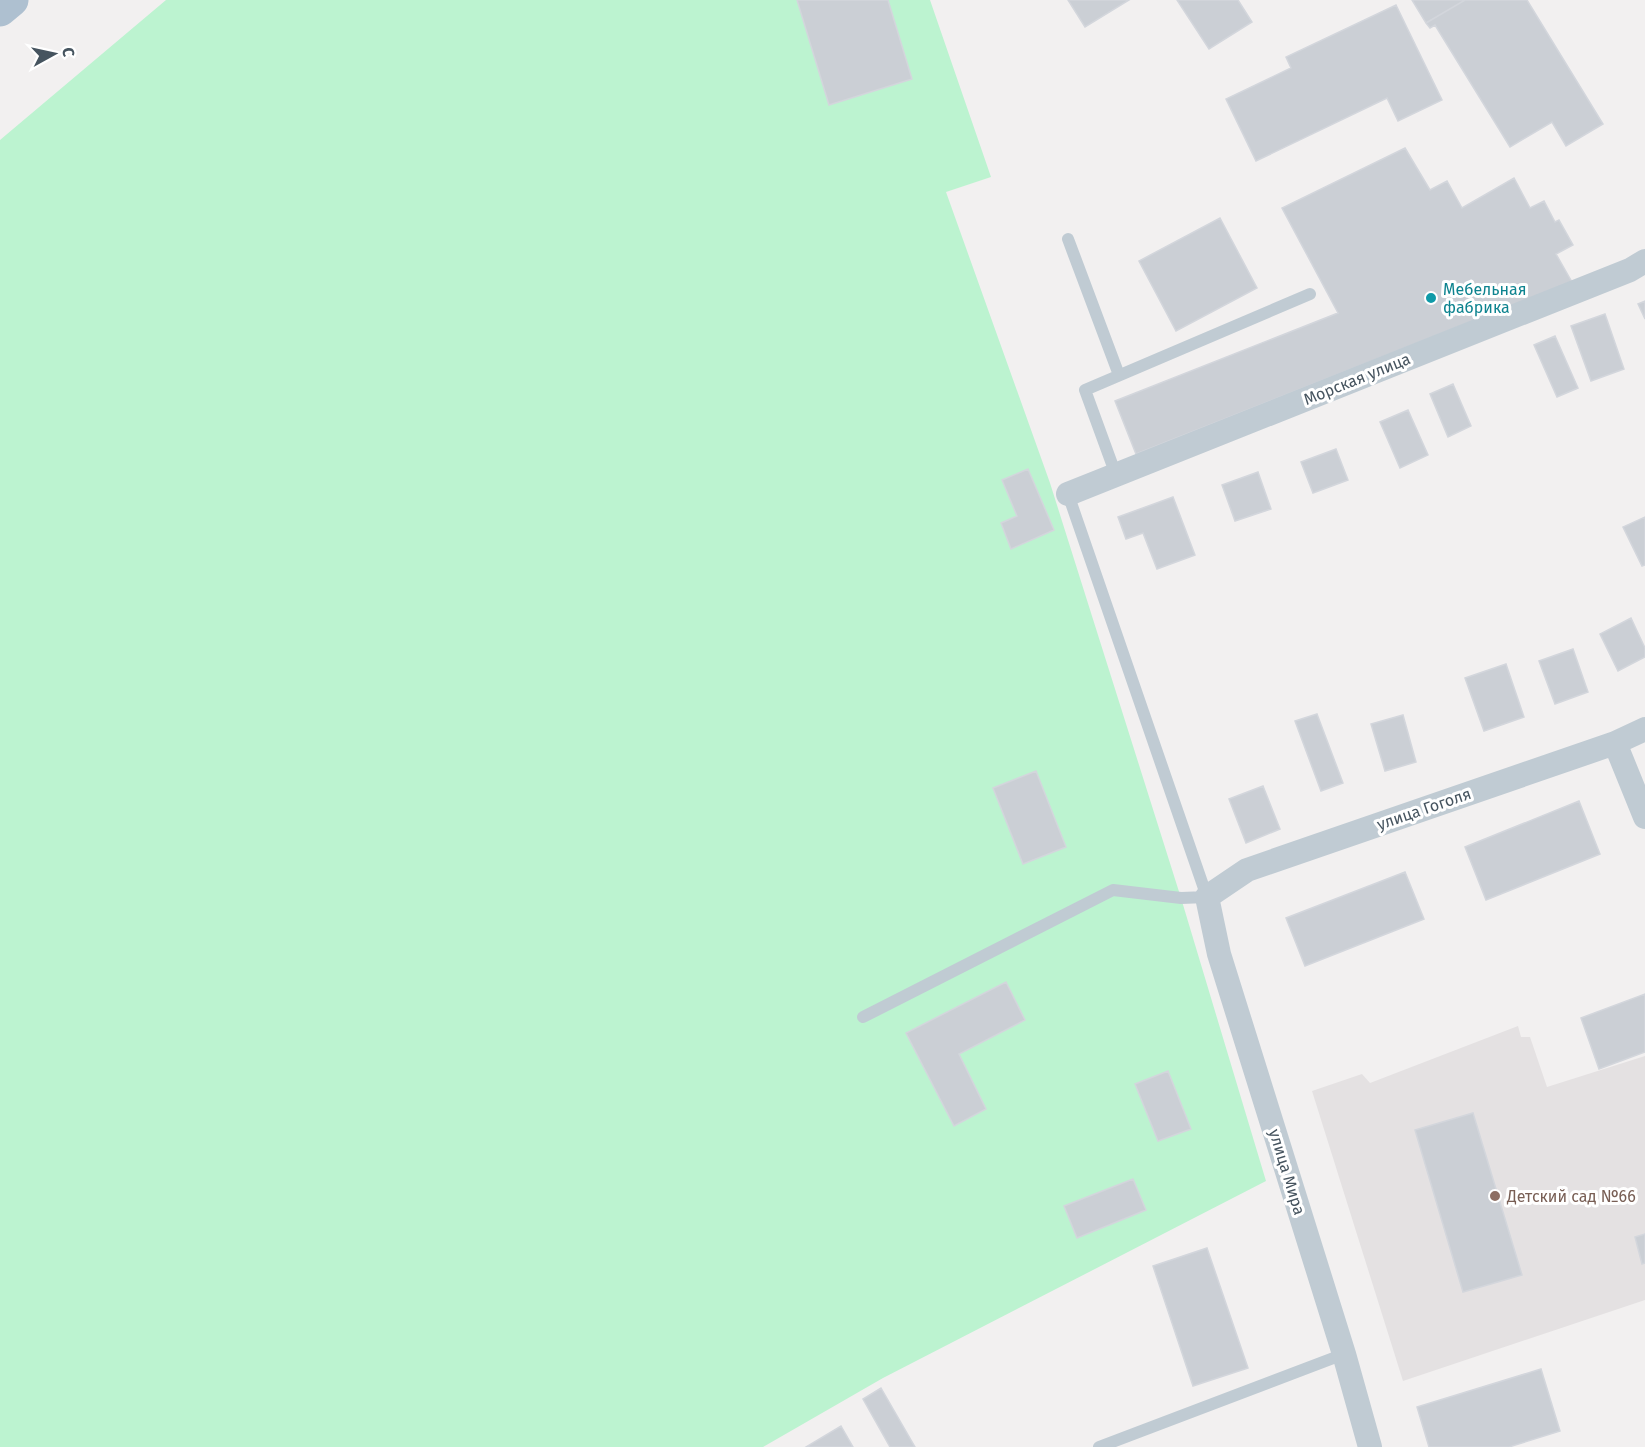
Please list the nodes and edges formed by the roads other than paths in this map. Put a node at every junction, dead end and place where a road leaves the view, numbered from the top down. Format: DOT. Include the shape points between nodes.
graph roads {
  1 [pos="12,0"];
  2 [pos="0,10"];
  3 [pos="1068,239"];
  4 [pos="1645,261"];
  5 [pos="1310,294"];
  6 [pos="1119,375"];
  7 [pos="1116,475"];
  8 [pos="1068,494"];
  9 [pos="1645,729"];
  10 [pos="1615,743"];
  11 [pos="1645,817"];
  12 [pos="1208,897"];
  13 [pos="863,1017"];
  14 [pos="1344,1354"];
  15 [pos="1099,1447"];
  16 [pos="1370,1447"];
  1 -- 2 [label="main road"];
  3 -- 6 [label="lane"];
  4 -- 7 [label="street, Морская улица"];
  5 -- 6 [label="lane"];
  6 -- 7 [label="lane" via="1085,390"];
  7 -- 8 [label="street, Морская улица"];
  8 -- 12 [label="lane"];
  9 -- 10 [label="street, улица Гоголя"];
  10 -- 11 [label="street"];
  10 -- 12 [label="street, улица Гоголя" via="1247,870"];
  12 -- 13 [label="lane" via="1113,890"];
  12 -- 14 [label="street, улица Мира" via="1219,954"];
  14 -- 15 [label="lane"];
  14 -- 16 [label="street, улица Мира"];
}
